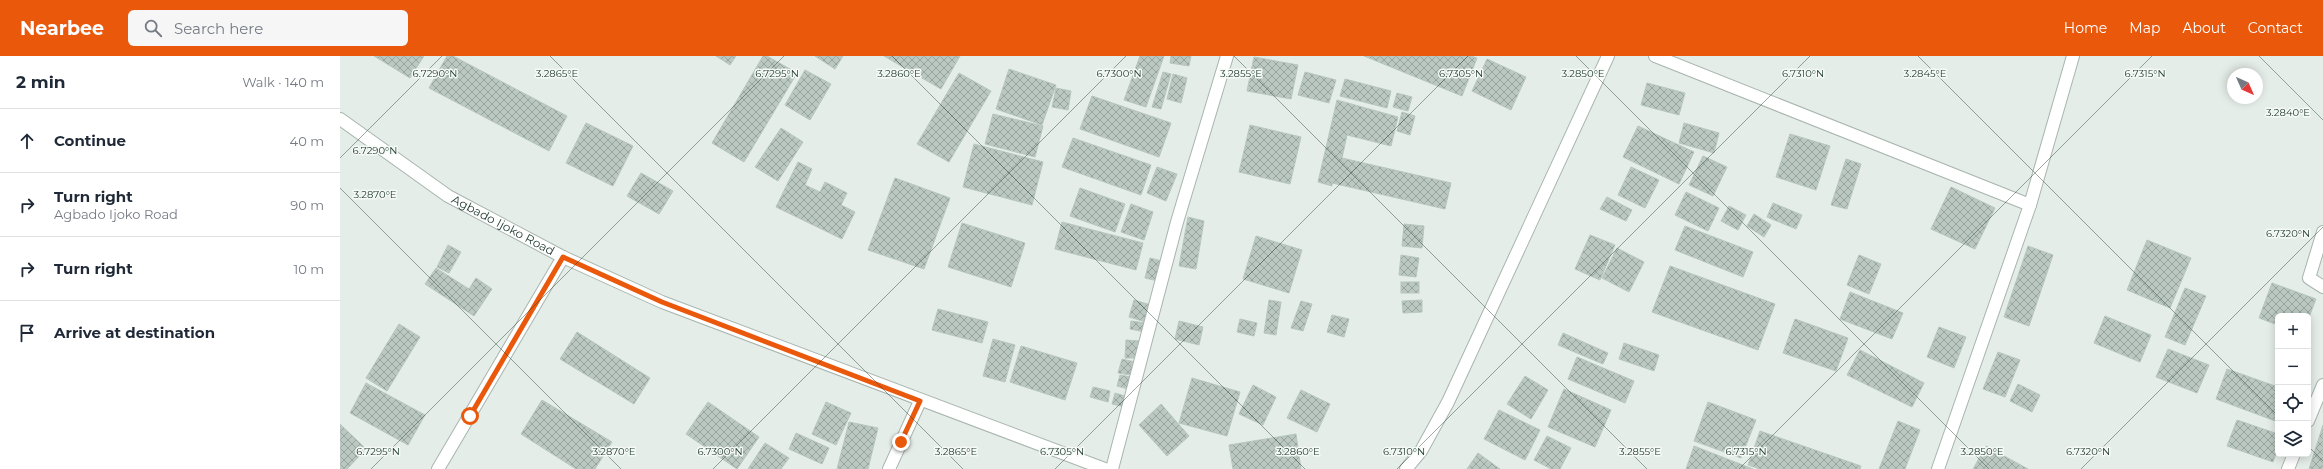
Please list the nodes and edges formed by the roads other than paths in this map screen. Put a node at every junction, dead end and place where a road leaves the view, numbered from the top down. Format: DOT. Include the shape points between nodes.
graph roads {
  1 [pos="1227,56"];
  2 [pos="1608,56"];
  3 [pos="1655,56"];
  4 [pos="2073,56"];
  5 [pos="340,119"];
  6 [pos="2030,205"];
  7 [pos="2323,232"];
  8 [pos="563,257"];
  9 [pos="2323,287"];
  10 [pos="2323,385"];
  11 [pos="920,401"];
  12 [pos="2311,414"];
  13 [pos="2293,457"];
  14 [pos="438,469"];
  15 [pos="889,469"];
  16 [pos="1105,469"];
  17 [pos="1112,469"];
  18 [pos="1406,469"];
  19 [pos="1938,469"];
  20 [pos="2288,469"];
  1 -- 17 [label="street" via="1177,222"];
  2 -- 18 [label="street" via="1448,402 1421,451"];
  3 -- 6 [label="street"];
  4 -- 6 [label="street"];
  5 -- 8 [label="street, Agbado Ijoko Road" via="448,196"];
  6 -- 19 [label="street"];
  7 -- 9 [label="street" via="2308,278"];
  8 -- 11 [label="street, Agbado Ijoko Road" via="662,302"];
  8 -- 14 [label="street"];
  10 -- 12 [label="street"];
  11 -- 15 [label="street"];
  11 -- 16 [label="street, Agbado Ijoko Road"];
  13 -- 20 [label="street"];
}
